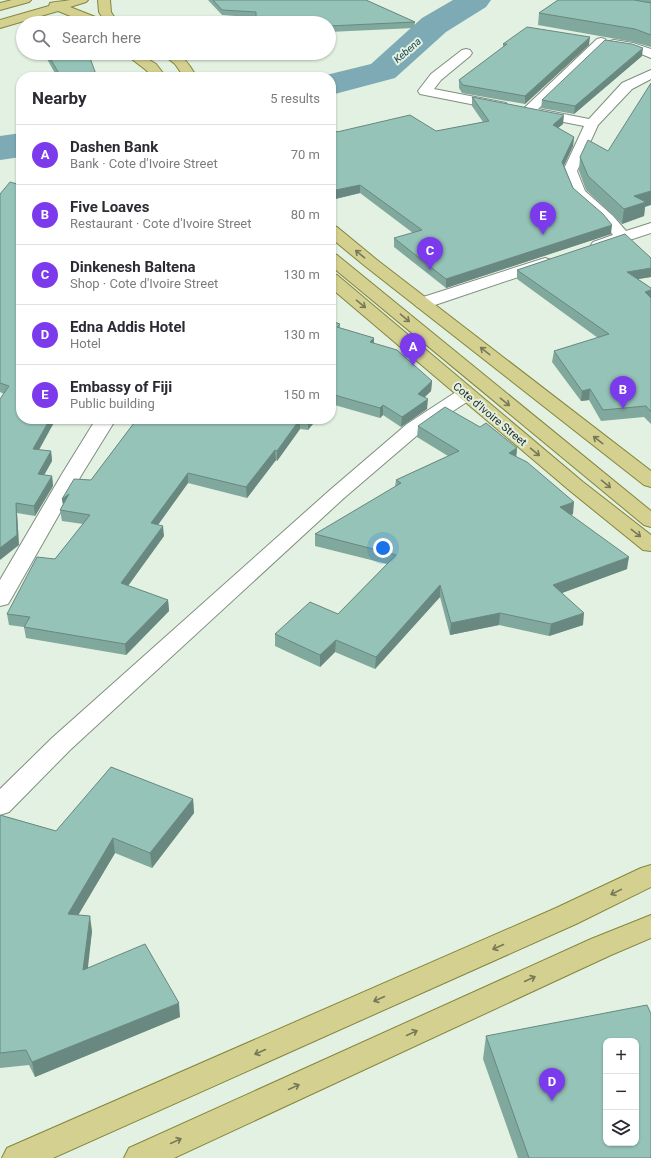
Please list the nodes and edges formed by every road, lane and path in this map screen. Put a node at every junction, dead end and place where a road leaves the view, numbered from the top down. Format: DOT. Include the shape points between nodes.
graph roads {
  1 [pos="25,0"];
  2 [pos="42,0"];
  3 [pos="82,0"];
  4 [pos="104,0"];
  5 [pos="1,7"];
  6 [pos="59,8"];
  7 [pos="28,16"];
  8 [pos="80,16"];
  9 [pos="108,16"];
  10 [pos="16,19"];
  11 [pos="0,24"];
  12 [pos="0,33"];
  13 [pos="13,33"];
  14 [pos="586,40"];
  15 [pos="601,42"];
  16 [pos="466,53"];
  17 [pos="651,54"];
  18 [pos="140,60"];
  19 [pos="178,60"];
  20 [pos="156,72"];
  21 [pos="187,72"];
  22 [pos="651,74"];
  23 [pos="528,111"];
  24 [pos="592,124"];
  25 [pos="651,228"];
  26 [pos="336,234"];
  27 [pos="622,237"];
  28 [pos="586,249"];
  29 [pos="556,259"];
  30 [pos="336,262"];
  31 [pos="336,283"];
  32 [pos="423,303"];
  33 [pos="466,394"];
  34 [pos="103,424"];
  35 [pos="651,481"];
  36 [pos="651,520"];
  37 [pos="651,545"];
  38 [pos="0,599"];
  39 [pos="0,805"];
  40 [pos="651,875"];
  41 [pos="651,926"];
  42 [pos="18,1158"];
  43 [pos="140,1158"];
  1 -- 5 [label="main road"];
  2 -- 6 [label="main road"];
  3 -- 6 [label="main road"];
  4 -- 9 [label="main road"];
  5 -- 7 [label="main road"];
  6 -- 7 [label="main road"];
  6 -- 8 [label="main road"];
  10 -- 11 [label="main road"];
  12 -- 13 [label="main road"];
  14 -- 15 [label="street"];
  15 -- 17 [label="street" via="633,47"];
  15 -- 23 [label="street"];
  16 -- 23 [label="street" via="436,77 425,91"];
  18 -- 20 [label="main road"];
  19 -- 21 [label="main road"];
  22 -- 24 [label="street" via="627,86"];
  23 -- 24 [label="street"];
  24 -- 27 [label="street" via="570,171 578,193 608,219"];
  25 -- 27 [label="street"];
  32 -- 26 [label="main road, one-way"];
  27 -- 28 [label="street"];
  29 -- 32 [label="street"];
  30 -- 36 [label="main road, Cote d'Ivoire Street, one-way"];
  31 -- 33 [label="main road, Cote d'Ivoire Street, one-way"];
  35 -- 32 [label="main road, one-way"];
  33 -- 37 [label="main road, Cote d'Ivoire Street, one-way"];
  33 -- 39 [label="street" via="414,428 337,494 61,744"];
  34 -- 38 [label="street"];
  40 -- 42 [label="main road, one-way" via="566,916"];
  43 -- 41 [label="main road, one-way"];
}
